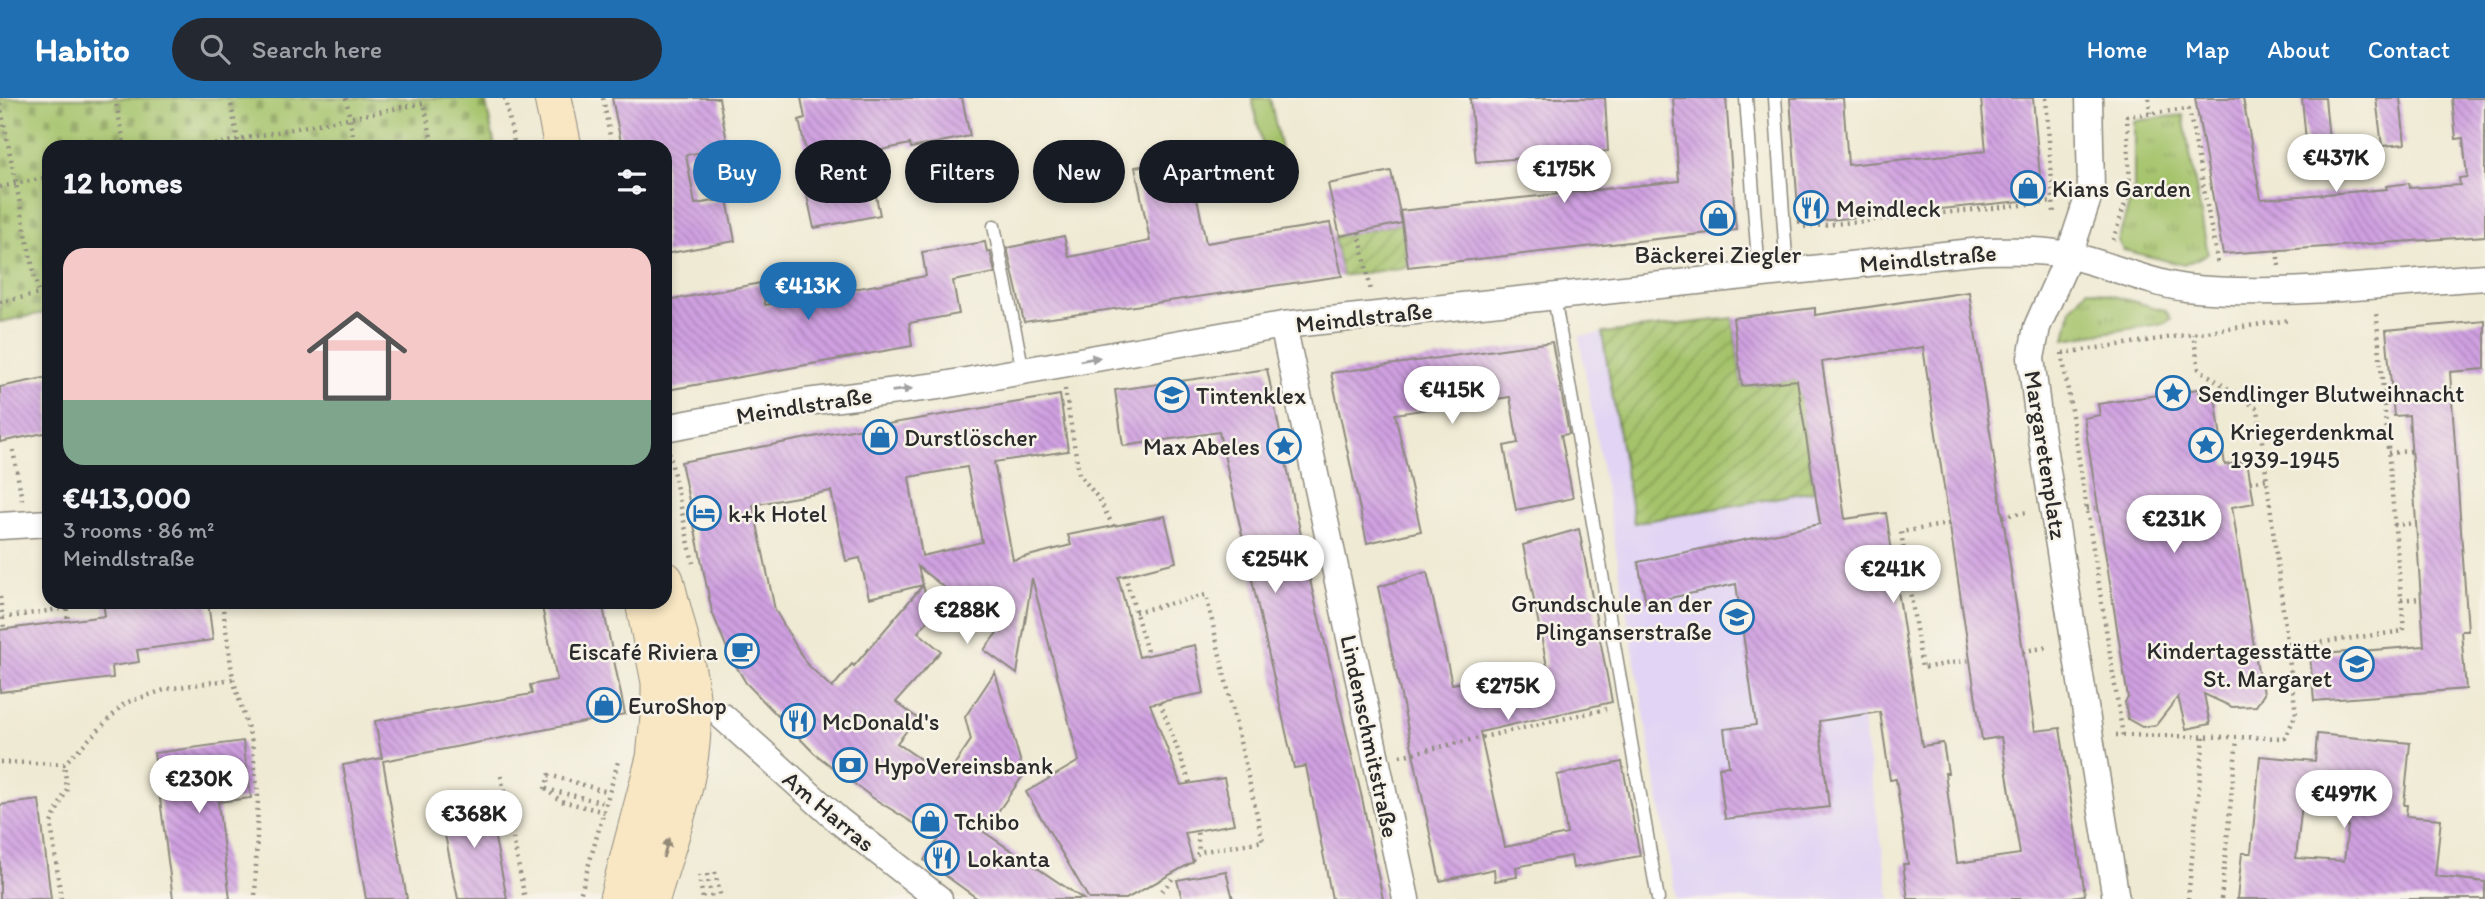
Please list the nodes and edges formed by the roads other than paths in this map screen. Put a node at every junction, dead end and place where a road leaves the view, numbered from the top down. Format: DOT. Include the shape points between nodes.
graph roads {
  1 [pos="553,98"];
  2 [pos="1746,98"];
  3 [pos="1775,98"];
  4 [pos="2089,98"];
  5 [pos="562,140"];
  6 [pos="994,226"];
  7 [pos="2063,254"];
  8 [pos="1787,272"];
  9 [pos="1759,275"];
  10 [pos="2485,277"];
  11 [pos="1554,297"];
  12 [pos="1283,325"];
  13 [pos="1023,371"];
  14 [pos="672,436"];
  15 [pos="38,524"];
  16 [pos="0,526"];
  17 [pos="680,575"];
  18 [pos="647,609"];
  19 [pos="669,655"];
  20 [pos="723,718"];
  21 [pos="618,899"];
  22 [pos="651,899"];
  23 [pos="939,899"];
  24 [pos="1406,899"];
  25 [pos="1658,899"];
  26 [pos="2116,899"];
  1 -- 5 [label="main road"];
  2 -- 9 [label="lane"];
  3 -- 8 [label="lane"];
  4 -- 7 [label="street, Margaretenplatz" via="2091,189"];
  6 -- 13 [label="lane"];
  7 -- 8 [label="street, Meindlstraße" via="1982,251"];
  7 -- 10 [label="street" via="2181,287 2228,292"];
  7 -- 26 [label="street, Margaretenplatz" via="2031,358"];
  8 -- 9 [label="street, Meindlstraße"];
  9 -- 11 [label="street, Meindlstraße"];
  11 -- 12 [label="street, Meindlstraße"];
  11 -- 25 [label="lane"];
  13 -- 12 [label="street, Meindlstraße, one-way"];
  12 -- 24 [label="street, Lindenschmitstraße"];
  14 -- 13 [label="street, Meindlstraße, one-way" via="806,402"];
  15 -- 16 [label="street"];
  17 -- 19 [label="main road"];
  18 -- 19 [label="main road"];
  19 -- 21 [label="main road" via="655,758"];
  22 -- 19 [label="main road, one-way" via="690,751 692,712"];
  20 -- 23 [label="street, Am Harras" via="838,820"];
}
